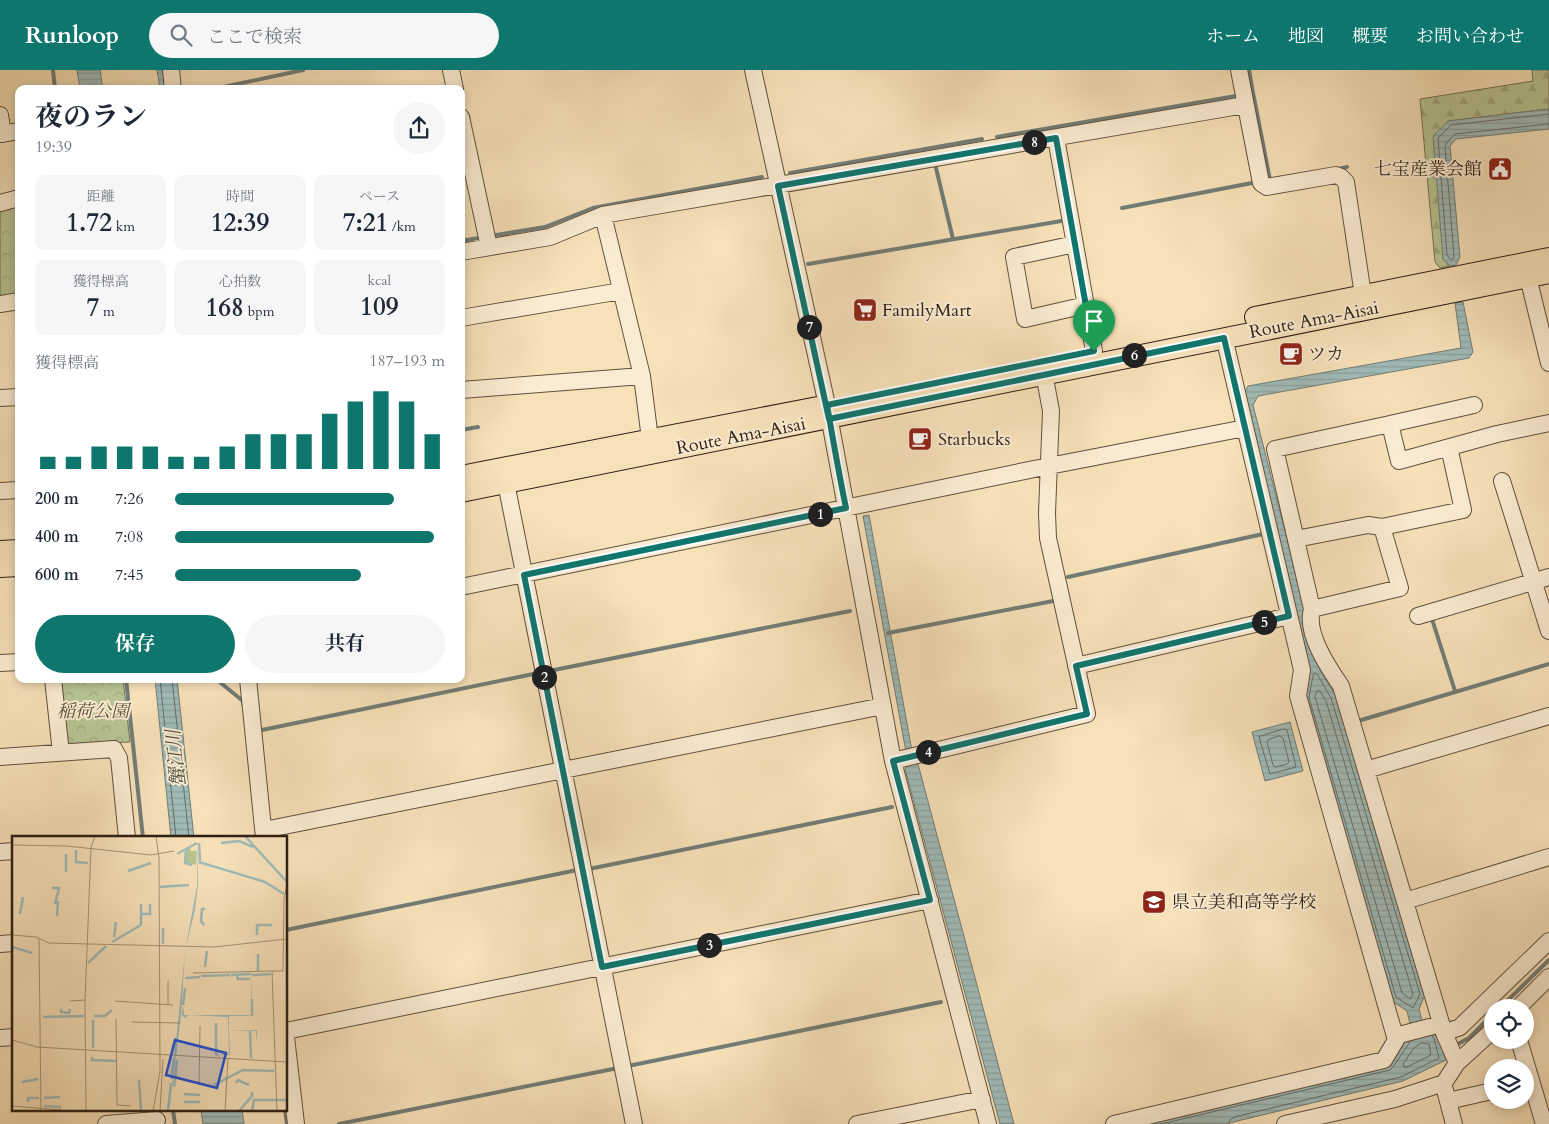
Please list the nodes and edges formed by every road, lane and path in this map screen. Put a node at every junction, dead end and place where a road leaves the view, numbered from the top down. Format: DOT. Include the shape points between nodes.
graph roads {
  1 [pos="171,70"];
  2 [pos="451,70"];
  3 [pos="753,70"];
  4 [pos="1239,70"];
  5 [pos="173,85"];
  6 [pos="454,85"];
  7 [pos="1245,105"];
  8 [pos="0,115"];
  9 [pos="7,133"];
  10 [pos="465,136"];
  11 [pos="1056,138"];
  12 [pos="778,186"];
  13 [pos="15,199"];
  14 [pos="0,203"];
  15 [pos="603,215"];
  16 [pos="1075,244"];
  17 [pos="489,247"];
  18 [pos="465,251"];
  19 [pos="1549,258"];
  20 [pos="1549,273"];
  21 [pos="1528,277"];
  22 [pos="621,291"];
  23 [pos="1363,295"];
  24 [pos="15,302"];
  25 [pos="0,304"];
  26 [pos="1086,305"];
  27 [pos="465,317"];
  28 [pos="1224,338"];
  29 [pos="1094,351"];
  30 [pos="1549,363"];
  31 [pos="1044,373"];
  32 [pos="642,376"];
  33 [pos="465,390"];
  34 [pos="15,397"];
  35 [pos="0,398"];
  36 [pos="1474,405"];
  37 [pos="828,412"];
  38 [pos="1549,423"];
  39 [pos="1390,424"];
  40 [pos="1245,428"];
  41 [pos="650,439"];
  42 [pos="1449,447"];
  43 [pos="1049,466"];
  44 [pos="465,475"];
  45 [pos="1502,481"];
  46 [pos="506,483"];
  47 [pos="15,490"];
  48 [pos="0,491"];
  49 [pos="465,491"];
  50 [pos="846,508"];
  51 [pos="1382,527"];
  52 [pos="1296,539"];
  53 [pos="15,550"];
  54 [pos="0,551"];
  55 [pos="15,566"];
  56 [pos="0,567"];
  57 [pos="524,575"];
  58 [pos="1541,579"];
  59 [pos="465,586"];
  60 [pos="1312,609"];
  61 [pos="1289,616"];
  62 [pos="1418,616"];
  63 [pos="1549,632"];
  64 [pos="15,662"];
  65 [pos="0,663"];
  66 [pos="1076,666"];
  67 [pos="53,683"];
  68 [pos="248,683"];
  69 [pos="883,706"];
  70 [pos="1549,716"];
  71 [pos="61,753"];
  72 [pos="0,757"];
  73 [pos="893,761"];
  74 [pos="563,770"];
  75 [pos="1366,770"];
  76 [pos="264,834"];
  77 [pos="127,836"];
  78 [pos="1549,857"];
  79 [pos="930,900"];
  80 [pos="1405,901"];
  81 [pos="1549,941"];
  82 [pos="602,967"];
  83 [pos="1549,977"];
  84 [pos="1527,999"];
  85 [pos="288,1031"];
  86 [pos="1444,1032"];
  87 [pos="1395,1036"];
  88 [pos="1484,1037"];
  89 [pos="288,1054"];
  90 [pos="1455,1059"];
  91 [pos="1444,1083"];
  92 [pos="1484,1093"];
  93 [pos="1534,1098"];
  94 [pos="982,1099"];
  95 [pos="1448,1101"];
  96 [pos="157,1118"];
  97 [pos="106,1124"];
  98 [pos="296,1124"];
  99 [pos="634,1124"];
  100 [pos="857,1124"];
  101 [pos="988,1124"];
  102 [pos="1114,1124"];
  103 [pos="1285,1124"];
  104 [pos="1454,1124"];
  105 [pos="1544,1124"];
  1 -- 5 [label="street"];
  2 -- 6 [label="street"];
  3 -- 12 [label="street"];
  4 -- 7 [label="street"];
  7 -- 11 [label="street"];
  7 -- 23 [label="street" via="1261,183 1267,187 1336,176 1346,182"];
  8 -- 9 [label="street"];
  10 -- 17 [label="street"];
  11 -- 12 [label="street"];
  11 -- 16 [label="street"];
  12 -- 15 [label="street"];
  12 -- 37 [label="street"];
  13 -- 14 [label="street"];
  15 -- 17 [label="street" via="550,237"];
  15 -- 22 [label="street"];
  16 -- 26 [label="street"];
  16 -- 26 [label="street" via="1014,257 1025,319"];
  17 -- 18 [label="street"];
  19 -- 23 [label="main road, Route Ama-Aisai"];
  20 -- 21 [label="main road, Route Ama-Aisai"];
  21 -- 28 [label="main road, Route Ama-Aisai"];
  21 -- 30 [label="street"];
  22 -- 27 [label="street"];
  22 -- 32 [label="street"];
  23 -- 29 [label="main road, Route Ama-Aisai"];
  24 -- 25 [label="street"];
  26 -- 29 [label="street"];
  28 -- 31 [label="main road, Route Ama-Aisai"];
  28 -- 40 [label="street"];
  29 -- 37 [label="main road, Route Ama-Aisai"];
  31 -- 37 [label="main road, Route Ama-Aisai"];
  31 -- 43 [label="street" via="1051,410"];
  32 -- 33 [label="street"];
  32 -- 41 [label="street"];
  34 -- 35 [label="street"];
  36 -- 39 [label="street"];
  37 -- 41 [label="main road, Route Ama-Aisai"];
  37 -- 46 [label="main road, Route Ama-Aisai"];
  37 -- 50 [label="street"];
  38 -- 42 [label="street"];
  39 -- 42 [label="street" via="1399,461"];
  39 -- 52 [label="street" via="1275,449"];
  40 -- 43 [label="street"];
  40 -- 61 [label="street"];
  41 -- 44 [label="main road, Route Ama-Aisai"];
  42 -- 51 [label="street" via="1463,510"];
  43 -- 50 [label="street"];
  43 -- 66 [label="street" via="1048,538"];
  45 -- 58 [label="street"];
  46 -- 49 [label="main road, Route Ama-Aisai"];
  46 -- 57 [label="street"];
  47 -- 48 [label="street"];
  50 -- 57 [label="street"];
  50 -- 69 [label="street"];
  51 -- 52 [label="street" via="1368,525"];
  51 -- 60 [label="street" via="1400,588"];
  52 -- 60 [label="street"];
  53 -- 54 [label="main road"];
  55 -- 56 [label="main road"];
  57 -- 59 [label="street"];
  57 -- 74 [label="street"];
  58 -- 62 [label="street"];
  58 -- 63 [label="street"];
  60 -- 75 [label="street" via="1310,616 1320,654 1341,686"];
  61 -- 66 [label="street"];
  61 -- 87 [label="street" via="1302,670 1298,696"];
  64 -- 65 [label="street"];
  66 -- 73 [label="street" via="1087,714"];
  67 -- 71 [label="street"];
  68 -- 76 [label="street"];
  69 -- 73 [label="street"];
  69 -- 74 [label="street"];
  70 -- 75 [label="street"];
  71 -- 72 [label="street"];
  71 -- 77 [label="street" via="114,750 119,758"];
  73 -- 79 [label="street"];
  74 -- 76 [label="street"];
  74 -- 82 [label="street"];
  75 -- 80 [label="street"];
  78 -- 80 [label="street"];
  79 -- 82 [label="street"];
  79 -- 94 [label="street"];
  80 -- 86 [label="street"];
  81 -- 86 [label="street" via="1460,1027"];
  82 -- 85 [label="street"];
  82 -- 99 [label="street"];
  83 -- 84 [label="street"];
  86 -- 87 [label="street" via="1418,1030"];
  86 -- 90 [label="street"];
  87 -- 102 [label="street" via="1396,1040 1384,1060"];
  88 -- 90 [label="street"];
  89 -- 98 [label="street"];
  90 -- 91 [label="street"];
  91 -- 95 [label="street"];
  91 -- 103 [label="street" via="1395,1099"];
  92 -- 95 [label="street"];
  93 -- 105 [label="street"];
  94 -- 100 [label="street"];
  94 -- 101 [label="street"];
  95 -- 104 [label="street"];
  96 -- 97 [label="street"];
}
